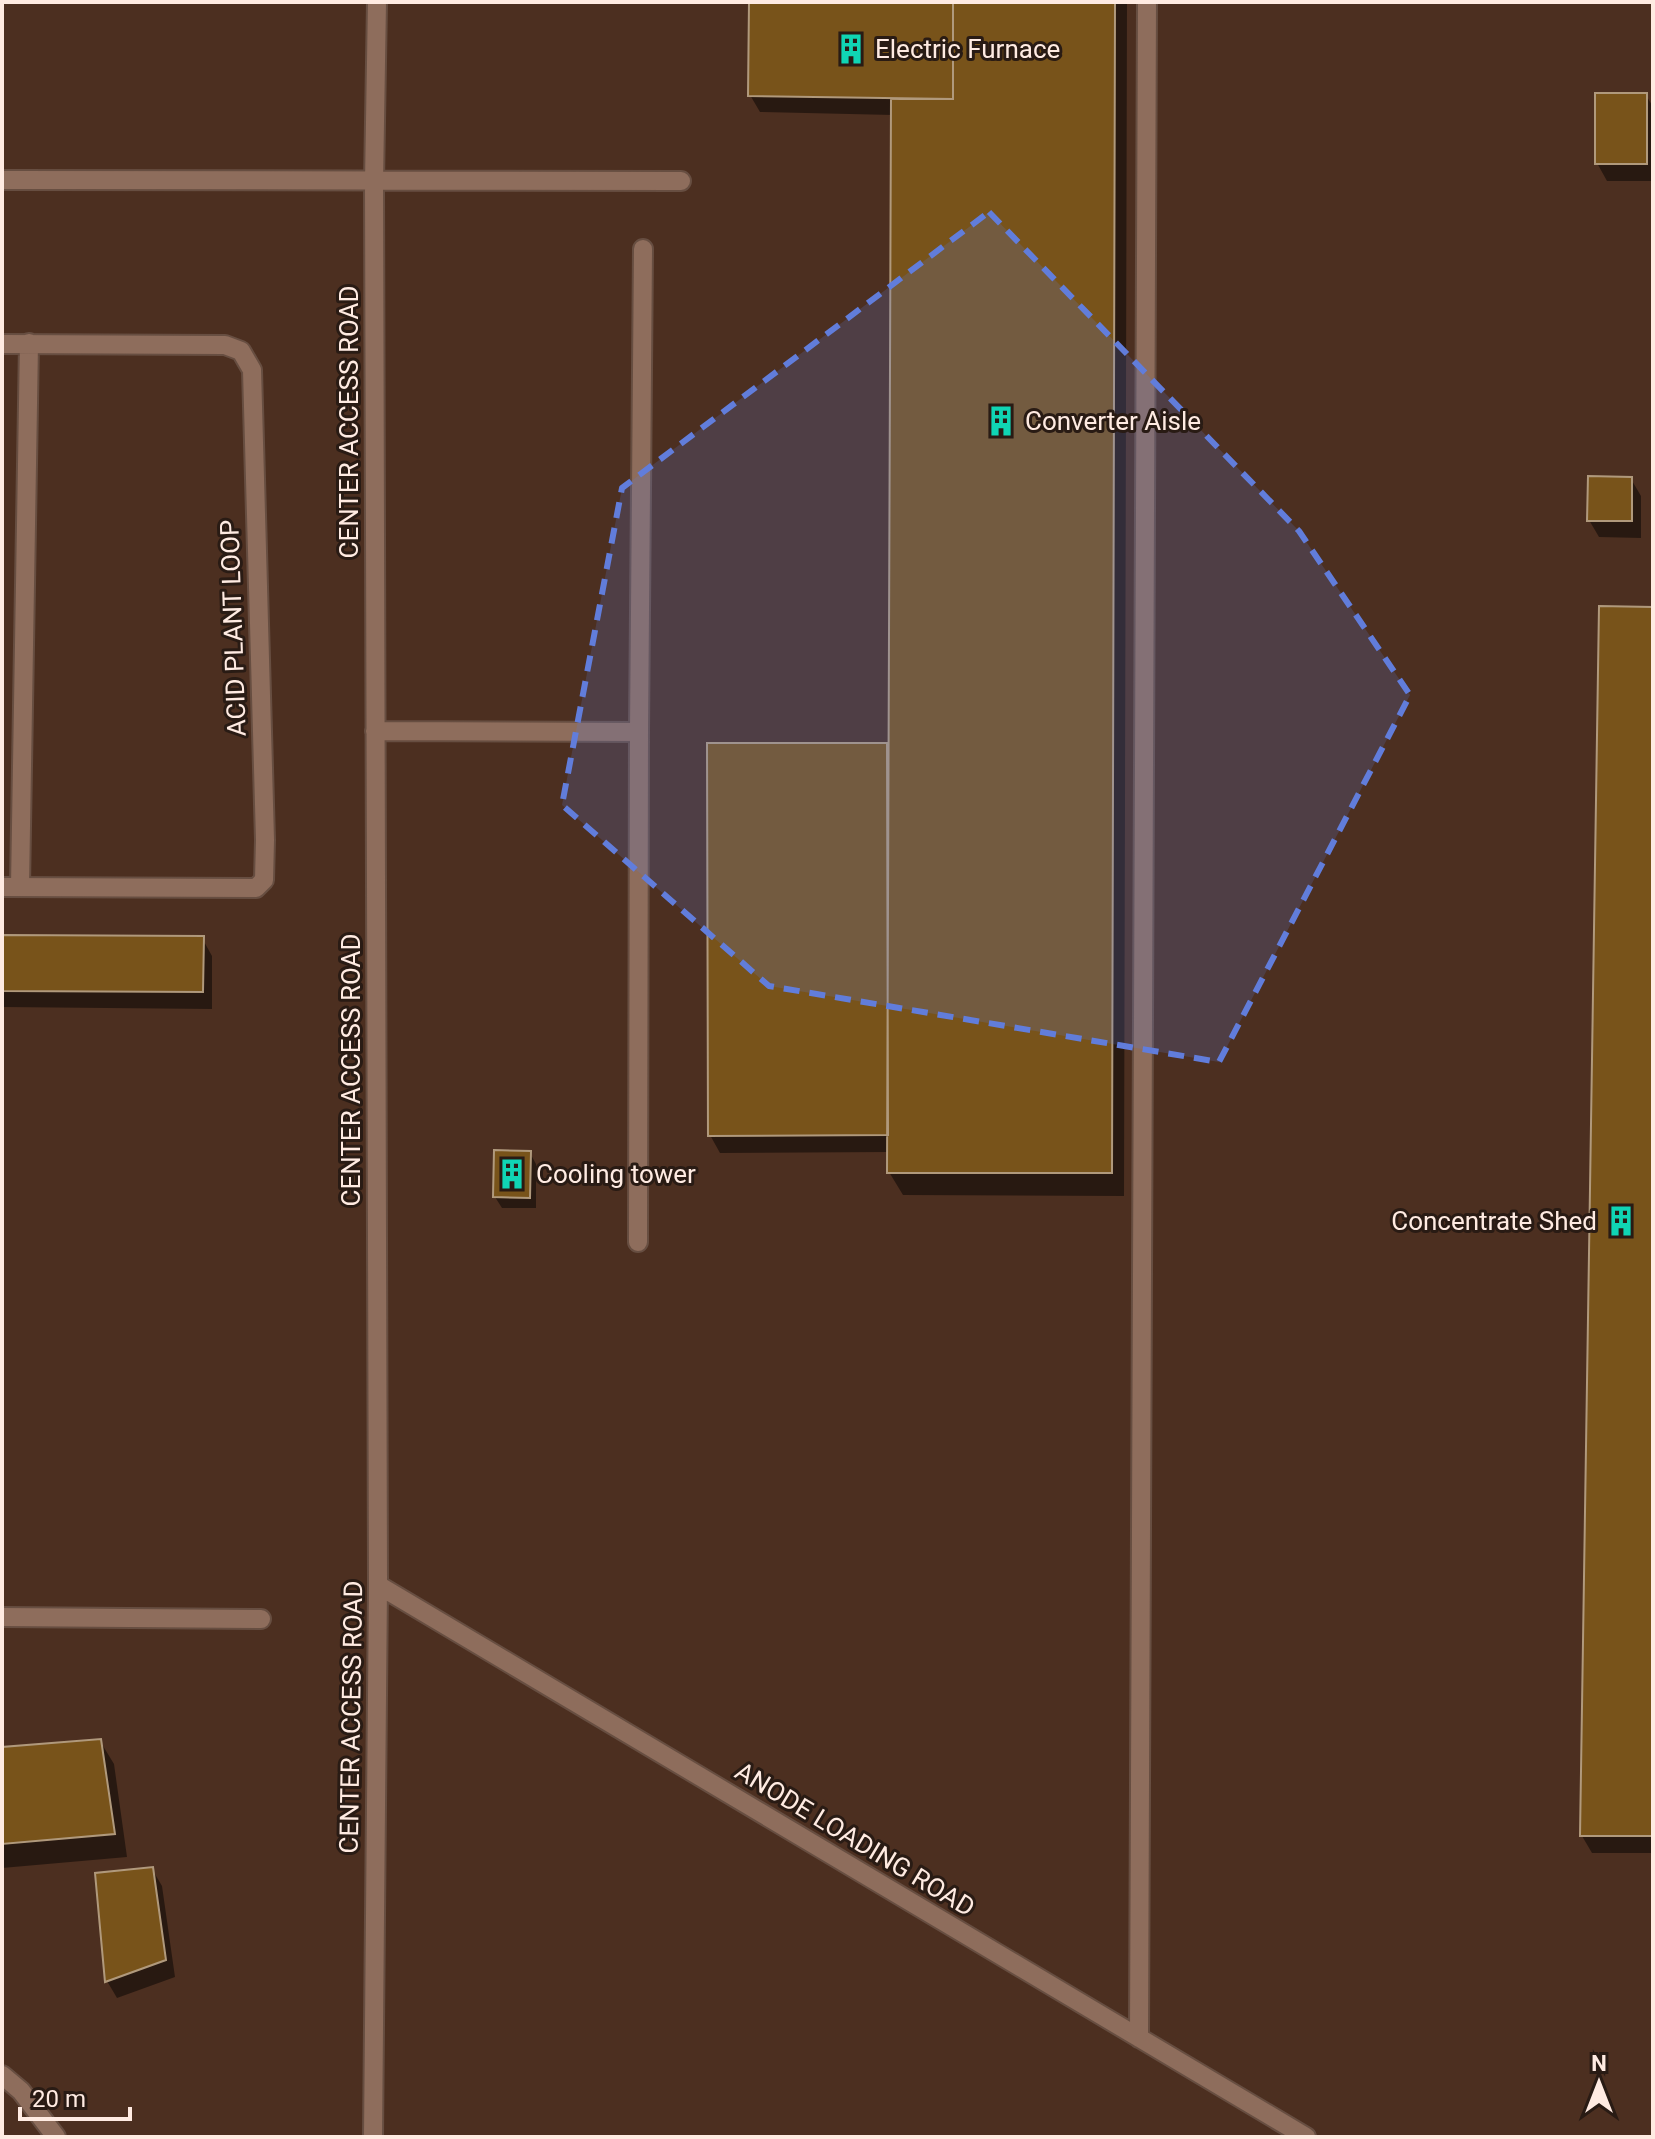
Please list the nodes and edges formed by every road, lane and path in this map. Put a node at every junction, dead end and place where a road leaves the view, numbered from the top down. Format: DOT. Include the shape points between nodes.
graph roads {
  1 [pos="377,2"];
  2 [pos="1147,2"];
  3 [pos="2,180"];
  4 [pos="681,181"];
  5 [pos="374,182"];
  6 [pos="643,249"];
  7 [pos="29,343"];
  8 [pos="2,344"];
  9 [pos="375,731"];
  10 [pos="639,732"];
  11 [pos="11,887"];
  12 [pos="638,1242"];
  13 [pos="378,1585"];
  14 [pos="2,1617"];
  15 [pos="261,1619"];
  16 [pos="1139,2038"];
  17 [pos="2,2075"];
  18 [pos="56,2137"];
  19 [pos="373,2137"];
  20 [pos="1306,2137"];
  1 -- 5 [label="lane, CENTER ACCESS ROAD"];
  2 -- 16 [label="lane"];
  3 -- 5 [label="lane"];
  4 -- 5 [label="lane"];
  5 -- 9 [label="lane, CENTER ACCESS ROAD"];
  6 -- 10 [label="lane"];
  7 -- 8 [label="lane, ACID PLANT LOOP"];
  7 -- 11 [label="lane"];
  7 -- 11 [label="lane, ACID PLANT LOOP" via="225,345 241,351 252,370 264,880 256,888"];
  9 -- 10 [label="lane"];
  9 -- 13 [label="lane, CENTER ACCESS ROAD"];
  10 -- 12 [label="lane"];
  13 -- 16 [label="lane, ANODE LOADING ROAD"];
  13 -- 19 [label="lane, CENTER ACCESS ROAD"];
  14 -- 15 [label="lane"];
  16 -- 20 [label="lane, ANODE LOADING ROAD"];
  17 -- 18 [label="lane"];
}
